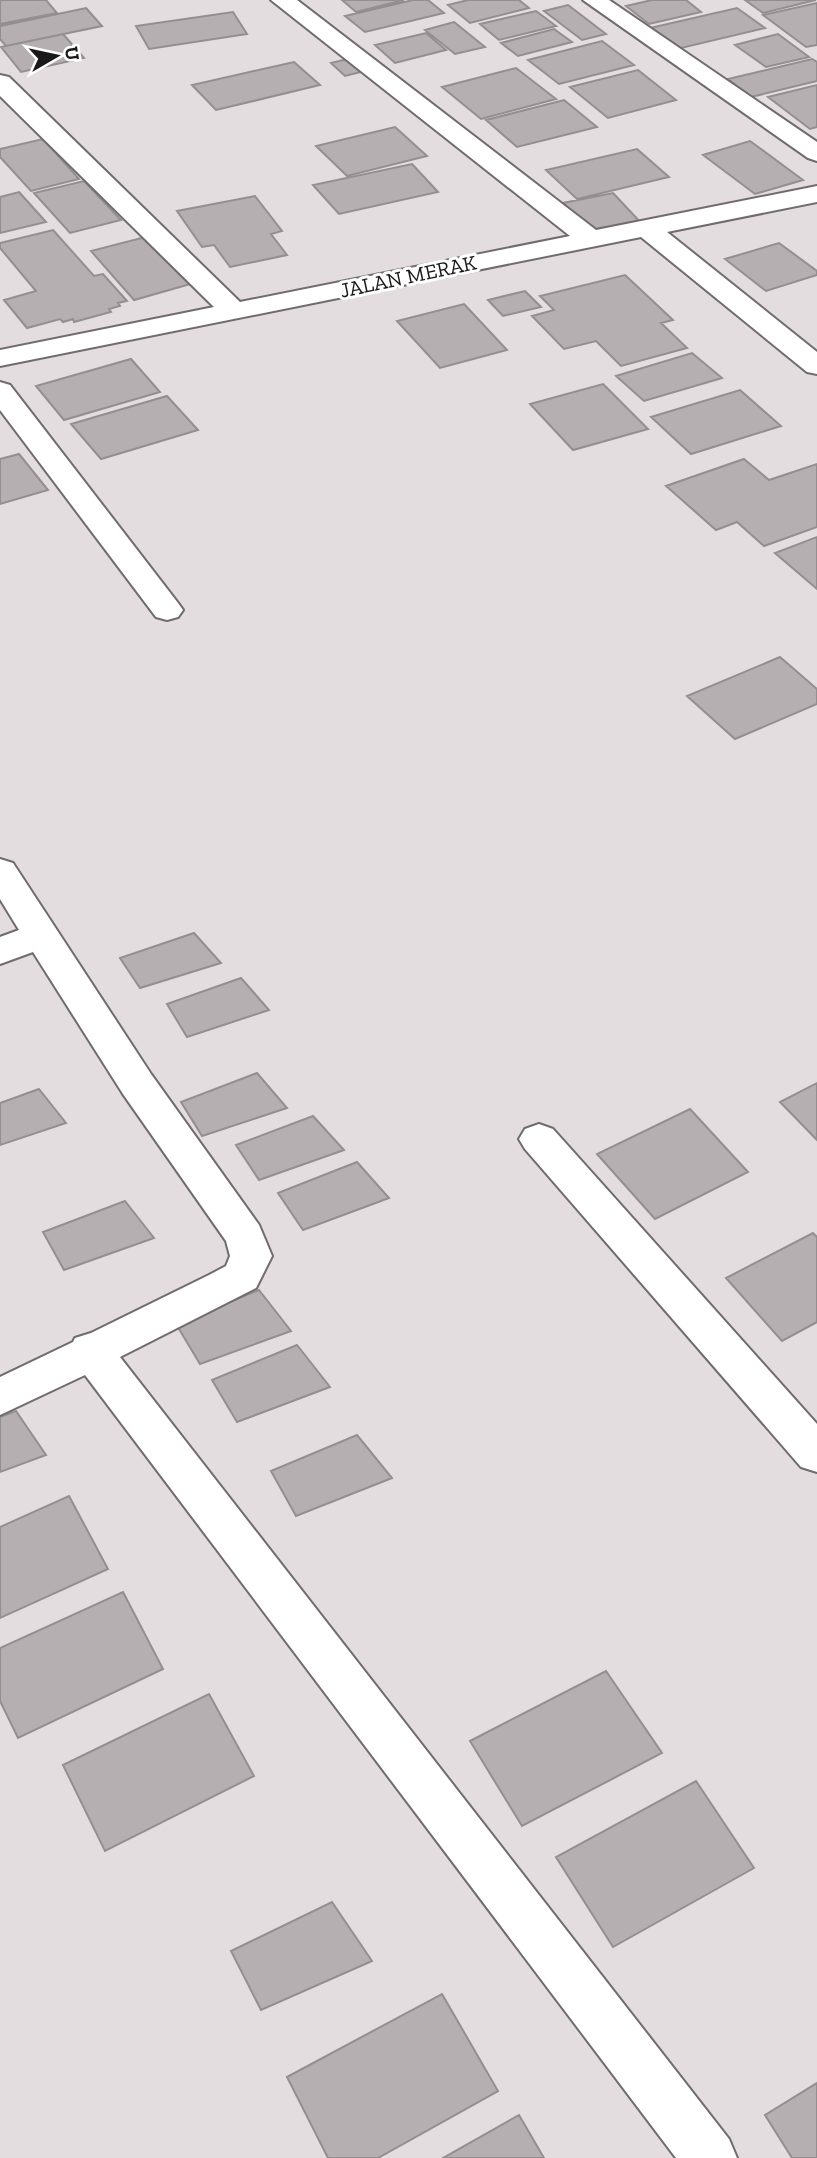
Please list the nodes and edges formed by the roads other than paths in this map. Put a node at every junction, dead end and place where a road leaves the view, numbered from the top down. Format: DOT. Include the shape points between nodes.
graph roads {
  1 [pos="282,0"];
  2 [pos="594,0"];
  3 [pos="0,82"];
  4 [pos="817,153"];
  5 [pos="817,194"];
  6 [pos="647,229"];
  7 [pos="591,239"];
  8 [pos="235,312"];
  9 [pos="3,353"];
  10 [pos="817,366"];
  11 [pos="0,391"];
  12 [pos="167,610"];
  13 [pos="0,871"];
  14 [pos="39,936"];
  15 [pos="0,951"];
  16 [pos="539,1139"];
  17 [pos="90,1350"];
  18 [pos="0,1397"];
  19 [pos="817,1454"];
  20 [pos="710,2158"];
  1 -- 7 [label="street"];
  2 -- 4 [label="street"];
  3 -- 8 [label="street"];
  5 -- 6 [label="street, JALAN MERAK"];
  6 -- 7 [label="street, JALAN MERAK"];
  6 -- 10 [label="street"];
  7 -- 8 [label="street, JALAN MERAK"];
  8 -- 9 [label="street, JALAN MERAK"];
  11 -- 12 [label="street"];
  13 -- 14 [label="street"];
  14 -- 15 [label="street"];
  14 -- 17 [label="street" via="238,1225 251,1256 241,1277 224,1287"];
  16 -- 19 [label="street"];
  17 -- 18 [label="street"];
  17 -- 20 [label="street"];
}
